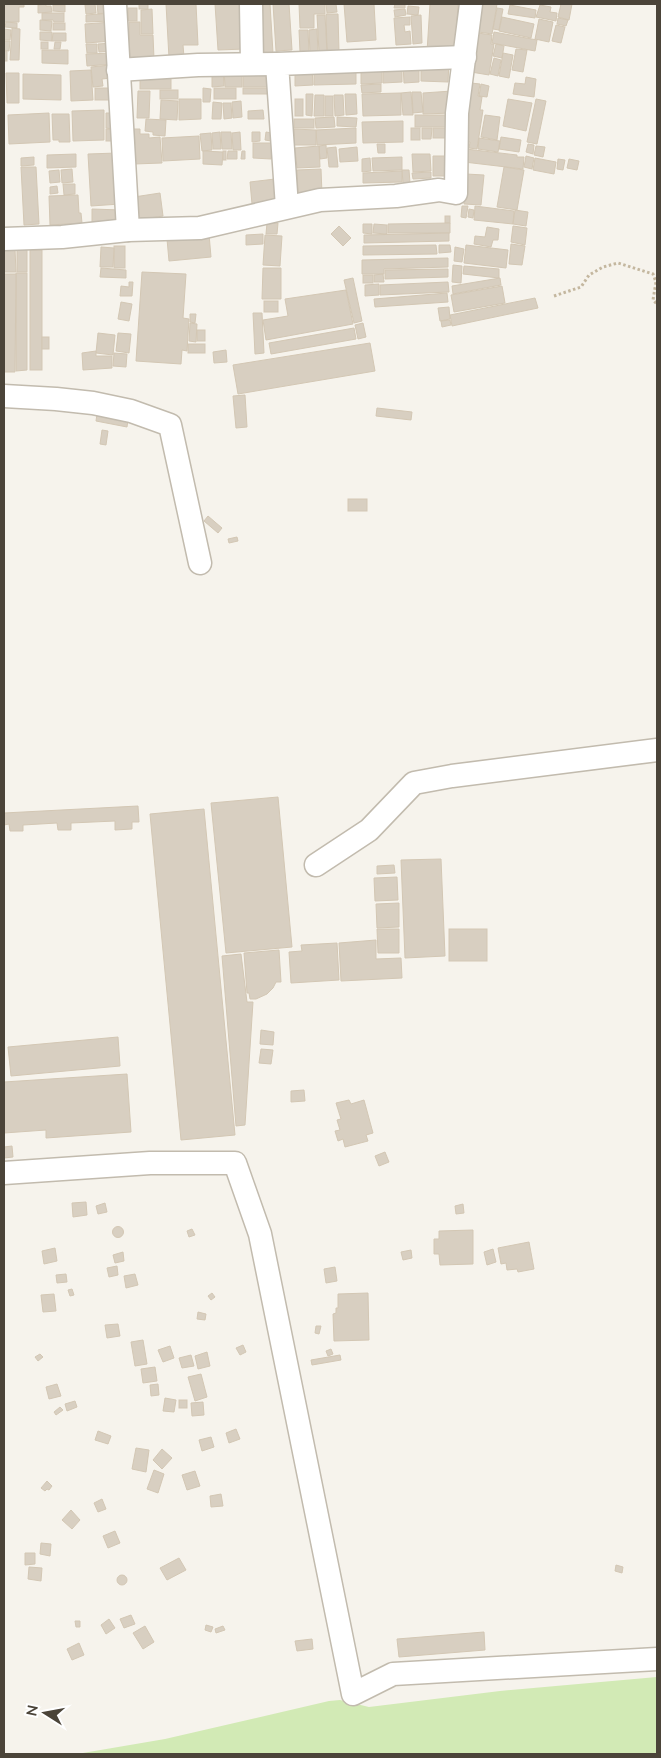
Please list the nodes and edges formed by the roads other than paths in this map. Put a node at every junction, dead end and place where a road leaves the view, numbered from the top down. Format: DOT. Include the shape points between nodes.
graph roads {
  1 [pos="115,4"];
  2 [pos="251,4"];
  3 [pos="471,4"];
  4 [pos="465,57"];
  5 [pos="252,63"];
  6 [pos="277,64"];
  7 [pos="118,70"];
  8 [pos="287,207"];
  9 [pos="128,230"];
  10 [pos="4,239"];
  11 [pos="4,396"];
  12 [pos="200,563"];
  13 [pos="657,750"];
  14 [pos="316,865"];
  15 [pos="4,1173"];
  16 [pos="657,1659"];
  1 -- 7 [label="street"];
  2 -- 5 [label="street"];
  3 -- 4 [label="street"];
  4 -- 6 [label="street"];
  4 -- 8 [label="street" via="457,113 456,193 439,190 320,200"];
  5 -- 6 [label="street"];
  5 -- 7 [label="street"];
  6 -- 8 [label="street"];
  7 -- 9 [label="street"];
  8 -- 9 [label="street" via="200,228"];
  9 -- 10 [label="street"];
  11 -- 12 [label="street" via="93,403 131,411 170,425"];
  13 -- 14 [label="street" via="414,783 369,830"];
  15 -- 16 [label="street" via="150,1163 234,1163 260,1234 353,1694 393,1674"];
}
